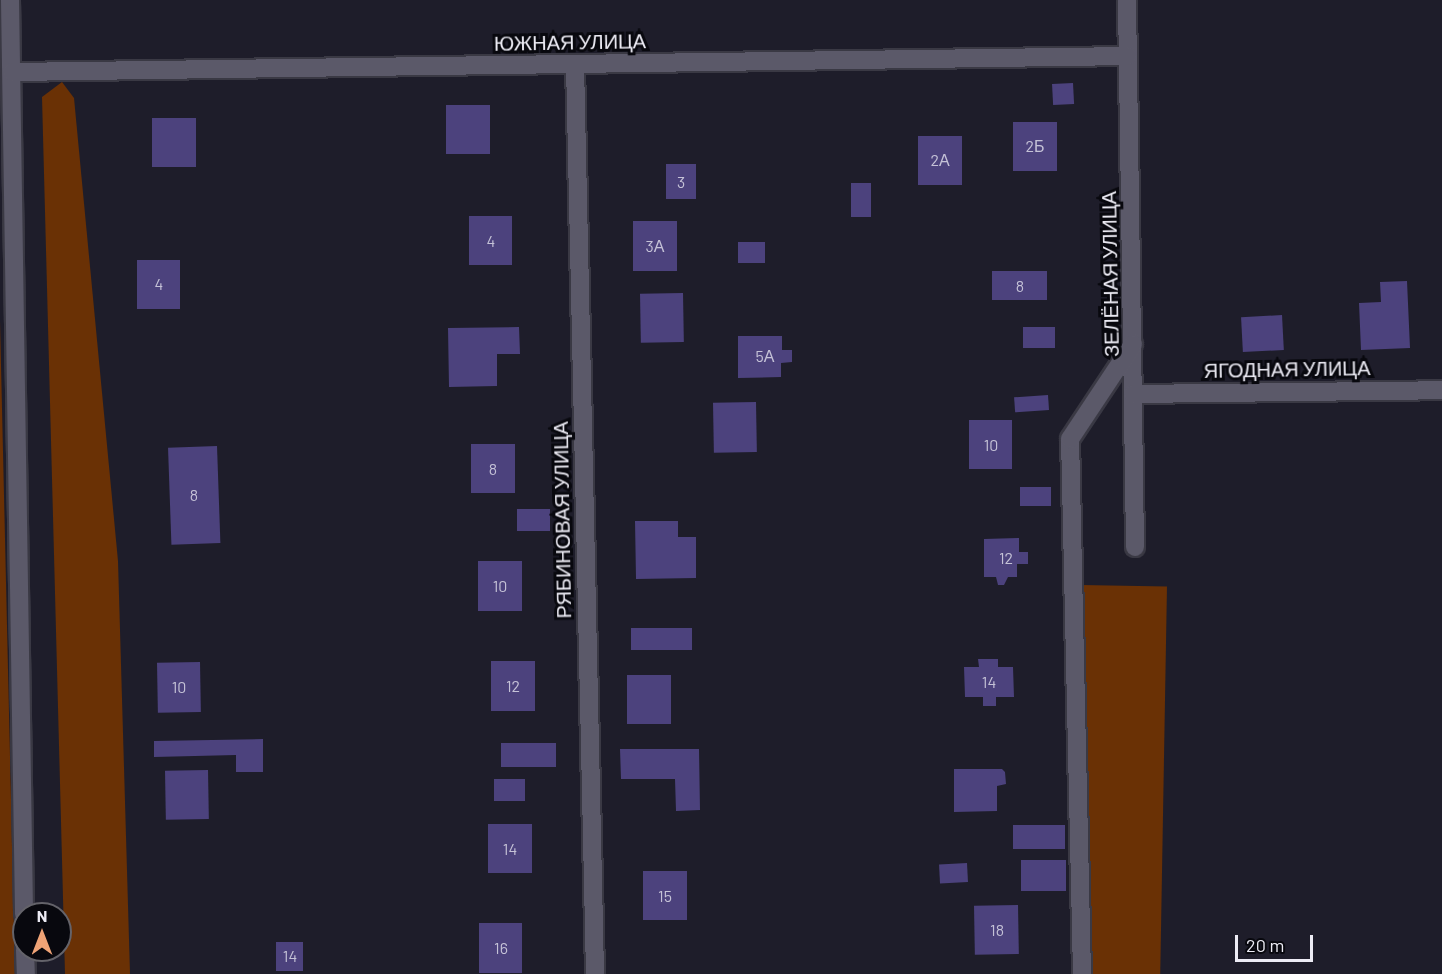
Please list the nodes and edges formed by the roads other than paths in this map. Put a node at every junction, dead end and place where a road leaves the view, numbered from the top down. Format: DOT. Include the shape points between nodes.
graph roads {
  1 [pos="10,0"];
  2 [pos="1127,0"];
  3 [pos="1128,56"];
  4 [pos="575,64"];
  5 [pos="12,72"];
  6 [pos="1133,344"];
  7 [pos="1442,390"];
  8 [pos="1133,394"];
  9 [pos="1135,547"];
  10 [pos="24,902"];
  11 [pos="595,974"];
  12 [pos="1082,974"];
  1 -- 5 [label="street"];
  2 -- 3 [label="street, ЗЕЛЁНАЯ УЛИЦА"];
  3 -- 4 [label="street, ЮЖНАЯ УЛИЦА"];
  3 -- 6 [label="street, ЗЕЛЁНАЯ УЛИЦА"];
  4 -- 5 [label="street, ЮЖНАЯ УЛИЦА"];
  4 -- 11 [label="street, РЯБИНОВАЯ УЛИЦА"];
  5 -- 10 [label="street"];
  6 -- 8 [label="street, ЗЕЛЁНАЯ УЛИЦА"];
  6 -- 12 [label="street" via="1070,439"];
  7 -- 8 [label="street, ЯГОДНАЯ УЛИЦА"];
  8 -- 9 [label="street, ЗЕЛЁНАЯ УЛИЦА"];
}
